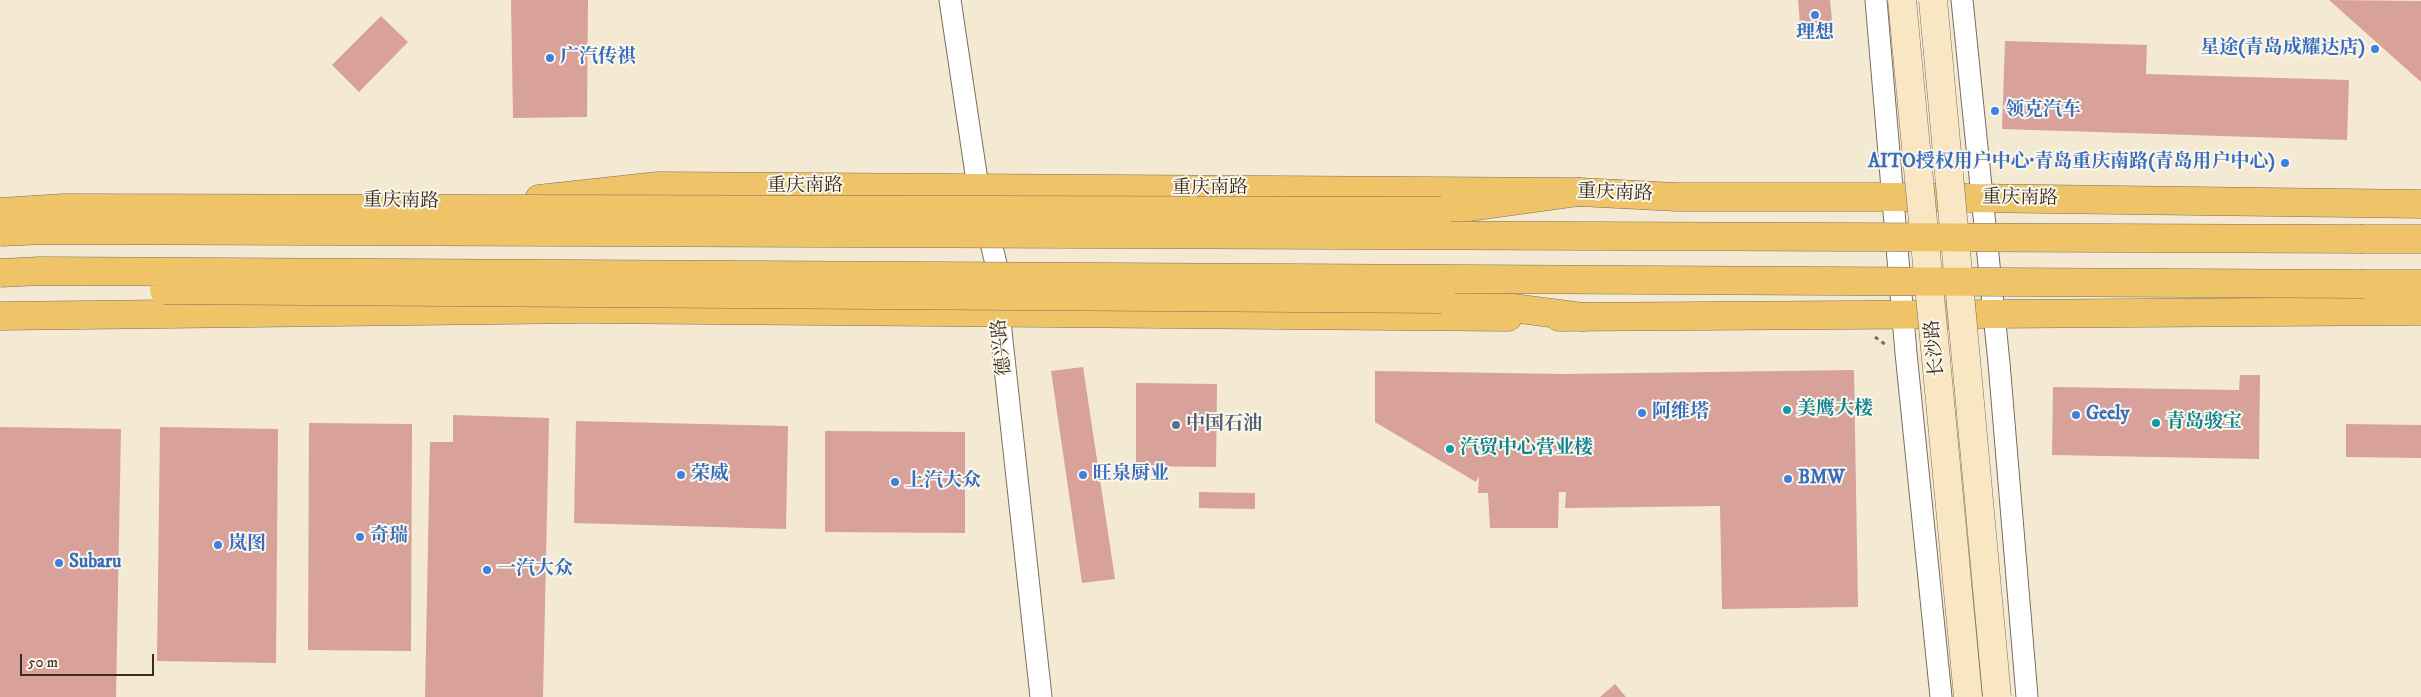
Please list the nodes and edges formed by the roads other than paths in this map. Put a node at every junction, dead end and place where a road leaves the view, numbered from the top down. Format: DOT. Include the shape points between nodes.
graph roads {
  1 [pos="950,0"];
  2 [pos="1876,0"];
  3 [pos="1902,0"];
  4 [pos="1932,0"];
  5 [pos="1962,0"];
  6 [pos="978,187"];
  7 [pos="1579,192"];
  8 [pos="1893,197"];
  9 [pos="1982,198"];
  10 [pos="0,199"];
  11 [pos="2421,204"];
  12 [pos="0,212"];
  13 [pos="0,232"];
  14 [pos="2421,239"];
  15 [pos="0,273"];
  16 [pos="2421,284"];
  17 [pos="0,288"];
  18 [pos="2421,311"];
  19 [pos="999,313"];
  20 [pos="1903,315"];
  21 [pos="1993,315"];
  22 [pos="0,316"];
  23 [pos="1583,318"];
  24 [pos="1042,697"];
  25 [pos="1941,697"];
  26 [pos="1968,697"];
  27 [pos="1997,697"];
  28 [pos="2027,697"];
  1 -- 6 [label="street, 德兴路"];
  2 -- 8 [label="street, 长沙路"];
  3 -- 26 [label="main road, 长沙路, bridge"];
  4 -- 27 [label="main road, 长沙路, bridge"];
  5 -- 9 [label="street"];
  6 -- 7 [label="main road, 重庆南路"];
  6 -- 10 [label="main road, 重庆南路" via="658,186 499,204"];
  6 -- 19 [label="street, 德兴路" via="996,264"];
  7 -- 8 [label="main road, 重庆南路" via="1677,197"];
  7 -- 12 [label="main road, bridge" via="1441,211 212,207"];
  8 -- 9 [label="main road, 重庆南路"];
  8 -- 20 [label="street, 长沙路"];
  9 -- 11 [label="main road, 重庆南路"];
  9 -- 21 [label="street"];
  13 -- 14 [label="main road, bridge"];
  15 -- 16 [label="main road, bridge" via="582,272"];
  17 -- 23 [label="main road, bridge" via="1442,299"];
  18 -- 21 [label="main road"];
  19 -- 22 [label="main road" via="585,309"];
  19 -- 23 [label="main road"];
  19 -- 24 [label="street, 德兴路"];
  20 -- 21 [label="main road"];
  20 -- 23 [label="main road"];
  20 -- 25 [label="street, 长沙路"];
  21 -- 28 [label="street"];
}
